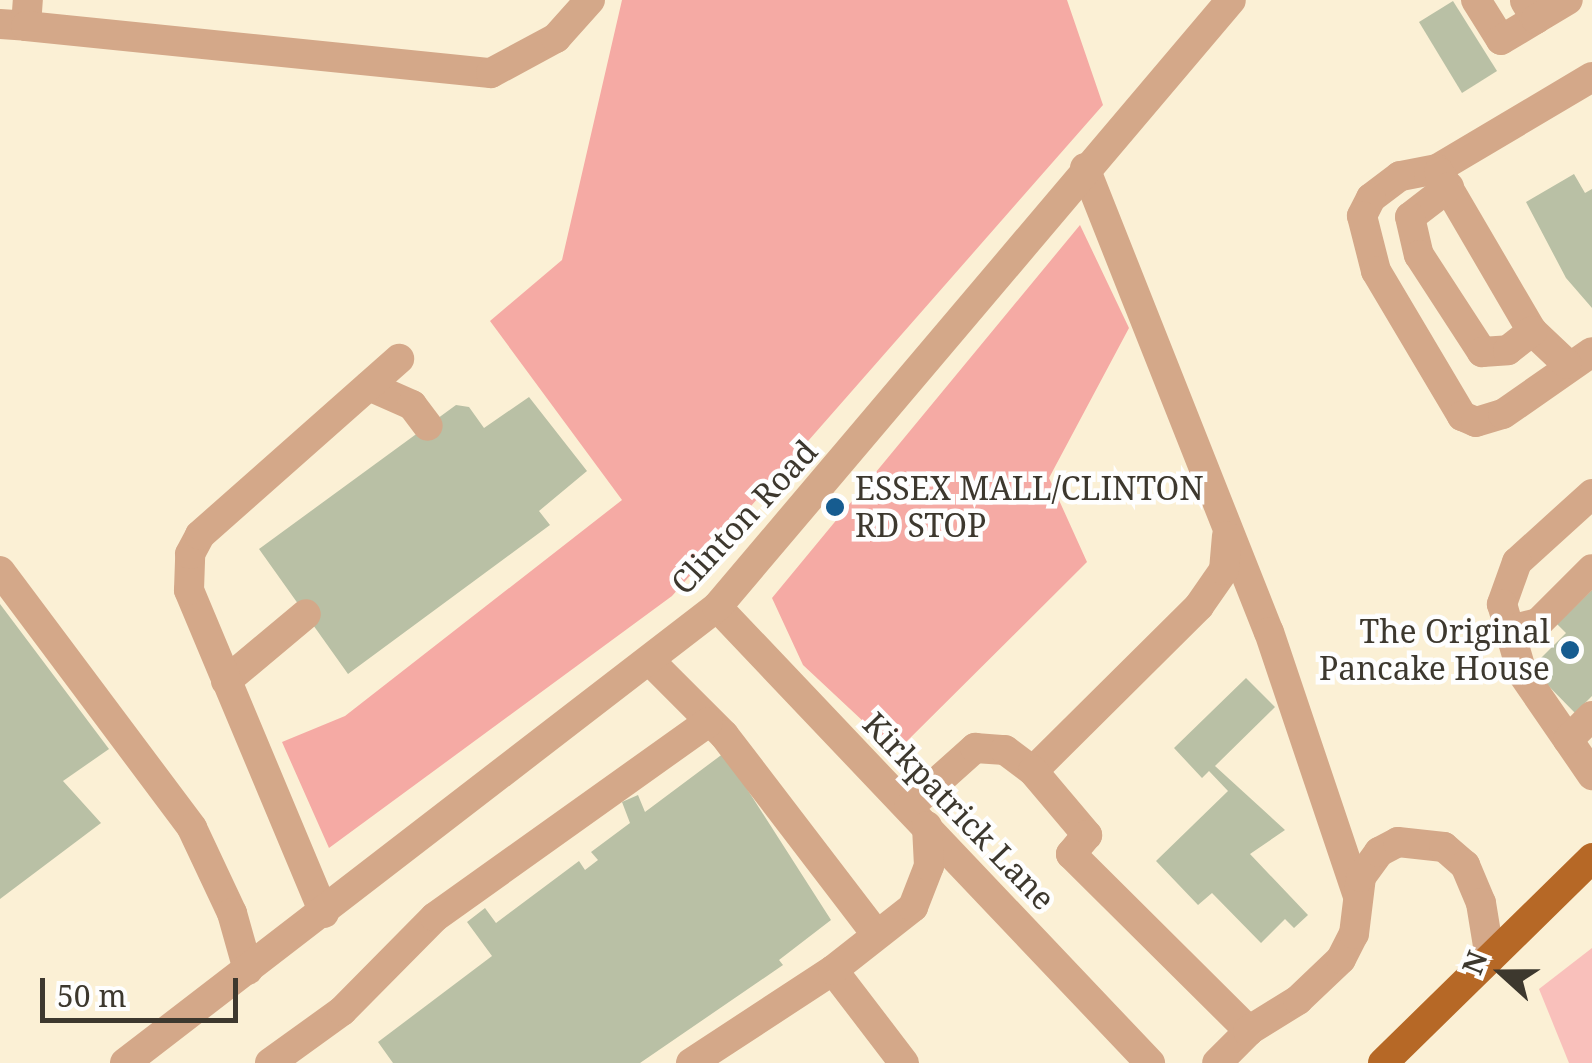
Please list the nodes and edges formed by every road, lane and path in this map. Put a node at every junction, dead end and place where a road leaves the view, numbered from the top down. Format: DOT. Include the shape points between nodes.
graph roads {
  1 [pos="590,0"];
  2 [pos="1230,0"];
  3 [pos="1476,0"];
  4 [pos="1568,0"];
  5 [pos="1531,10"];
  6 [pos="18,16"];
  7 [pos="1592,77"];
  8 [pos="1085,168"];
  9 [pos="1443,178"];
  10 [pos="1532,331"];
  11 [pos="1580,358"];
  12 [pos="399,359"];
  13 [pos="368,386"];
  14 [pos="428,426"];
  15 [pos="1592,494"];
  16 [pos="1228,533"];
  17 [pos="1592,569"];
  18 [pos="0,571"];
  19 [pos="717,607"];
  20 [pos="306,614"];
  21 [pos="1510,630"];
  22 [pos="651,662"];
  23 [pos="226,680"];
  24 [pos="1592,716"];
  25 [pos="708,722"];
  26 [pos="1568,740"];
  27 [pos="1033,771"];
  28 [pos="1592,775"];
  29 [pos="918,817"];
  30 [pos="1588,868"];
  31 [pos="1358,894"];
  32 [pos="324,913"];
  33 [pos="876,934"];
  34 [pos="1490,958"];
  35 [pos="248,970"];
  36 [pos="833,970"];
  37 [pos="1248,1031"];
  38 [pos="1398,1058"];
  39 [pos="125,1063"];
  40 [pos="270,1063"];
  41 [pos="691,1063"];
  42 [pos="904,1063"];
  43 [pos="1150,1063"];
  44 [pos="1218,1063"];
  1 -- 6 [label="street" via="556,38 491,73"];
  2 -- 8 [label="street, Clinton Road"];
  3 -- 5 [label="street" via="1501,40"];
  4 -- 5 [label="street"];
  7 -- 9 [label="street"];
  8 -- 16 [label="street"];
  8 -- 19 [label="street, Clinton Road"];
  9 -- 10 [label="street"];
  9 -- 10 [label="street" via="1410,216 1419,255 1482,352 1508,350"];
  9 -- 11 [label="street" via="1400,176 1362,216 1376,270 1454,408 1476,422 1488,420"];
  10 -- 11 [label="street"];
  12 -- 13 [label="street"];
  13 -- 14 [label="street" via="412,405"];
  13 -- 23 [label="street" via="200,535 190,554 189,590"];
  15 -- 21 [label="street" via="1518,562 1502,604"];
  16 -- 27 [label="street" via="1224,570 1199,606"];
  16 -- 31 [label="street" via="1269,632"];
  17 -- 21 [label="street" via="1538,624"];
  18 -- 35 [label="street" via="192,828 232,912"];
  19 -- 22 [label="street, Clinton Road"];
  19 -- 29 [label="street, Kirkpatrick Lane"];
  20 -- 23 [label="street"];
  21 -- 26 [label="street" via="1522,673"];
  22 -- 25 [label="street"];
  22 -- 32 [label="street, Clinton Road"];
  23 -- 32 [label="street"];
  24 -- 26 [label="street"];
  25 -- 33 [label="street"];
  25 -- 40 [label="street" via="435,917 342,1011"];
  26 -- 28 [label="street"];
  27 -- 29 [label="street" via="1005,750 975,748"];
  27 -- 37 [label="street" via="1087,835 1070,854"];
  29 -- 33 [label="street" via="929,866 914,907"];
  29 -- 43 [label="street, Kirkpatrick Lane"];
  30 -- 34 [label="main road"];
  31 -- 34 [label="street" via="1370,861 1387,847 1408,841 1444,848 1472,876"];
  31 -- 37 [label="street" via="1354,934 1340,958 1298,1000"];
  32 -- 35 [label="street, Clinton Road"];
  33 -- 36 [label="street"];
  34 -- 38 [label="main road"];
  35 -- 39 [label="street, Clinton Road"];
  36 -- 41 [label="street"];
  36 -- 42 [label="street"];
  37 -- 44 [label="street"];
}
